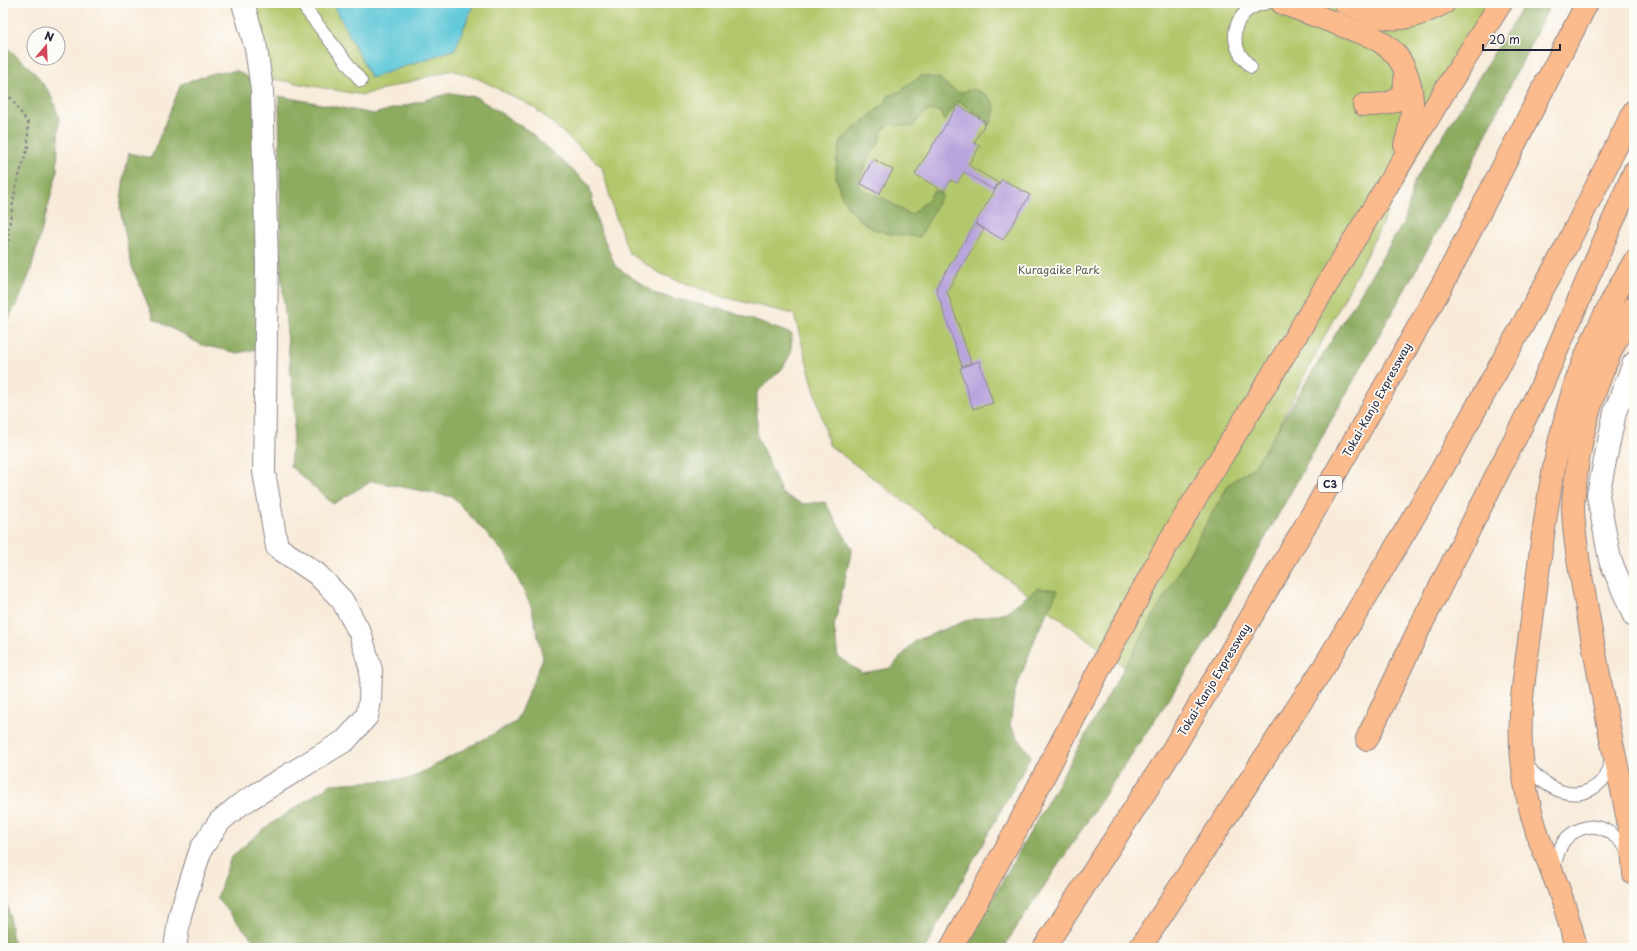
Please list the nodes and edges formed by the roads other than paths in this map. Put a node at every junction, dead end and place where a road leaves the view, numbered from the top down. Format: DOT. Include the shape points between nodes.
graph roads {
  1 [pos="243,3"];
  2 [pos="301,3"];
  3 [pos="1267,3"];
  4 [pos="1282,3"];
  5 [pos="1345,3"];
  6 [pos="1444,3"];
  7 [pos="1501,3"];
  8 [pos="1587,3"];
  9 [pos="1251,67"];
  10 [pos="1405,69"];
  11 [pos="361,81"];
  12 [pos="1364,105"];
  13 [pos="1634,111"];
  14 [pos="1396,171"];
  15 [pos="1634,172"];
  16 [pos="1634,262"];
  17 [pos="1634,307"];
  18 [pos="1634,362"];
  19 [pos="1634,616"];
  20 [pos="1367,739"];
  21 [pos="1614,751"];
  22 [pos="1522,758"];
  23 [pos="1634,865"];
  24 [pos="1552,871"];
  25 [pos="175,948"];
  26 [pos="951,948"];
  27 [pos="1044,948"];
  28 [pos="1140,948"];
  29 [pos="1576,948"];
  1 -- 25 [label="street" via="256,48 262,90 267,265 264,472 270,512 277,547 317,574 342,600 360,633 371,670 370,701 367,716 346,740 241,804 220,821 201,849 180,915"];
  2 -- 11 [label="lane"];
  3 -- 9 [label="lane" via="1257,4 1245,11 1237,24 1234,37 1240,54"];
  4 -- 10 [label="highway" via="1375,38 1396,55"];
  5 -- 6 [label="highway" via="1383,17 1403,18 1423,13"];
  7 -- 14 [label="highway"];
  8 -- 27 [label="highway, Tokai-Kanjo Expressway / C3" via="1446,278 1317,506 1173,749"];
  10 -- 12 [label="highway" via="1406,84 1400,96 1386,105"];
  10 -- 14 [label="highway" via="1410,83 1413,108 1410,130"];
  13 -- 28 [label="highway" via="1564,251 1433,484 1324,667"];
  14 -- 26 [label="highway" via="1167,544"];
  15 -- 20 [label="highway" via="1542,385 1418,629"];
  16 -- 22 [label="highway" via="1593,338 1574,388 1562,433 1550,487 1524,684"];
  17 -- 21 [label="highway" via="1606,363 1593,400 1582,437 1573,507 1578,555"];
  18 -- 19 [label="street" via="1615,412 1598,495 1610,560"];
  21 -- 22 [label="lane" via="1602,781 1577,794 1564,793 1548,786 1535,776"];
  21 -- 23 [label="highway"];
  22 -- 24 [label="highway" via="1527,795 1536,830"];
  23 -- 24 [label="lane" via="1615,835 1588,826 1574,832 1564,841"];
  24 -- 29 [label="highway"];
}
